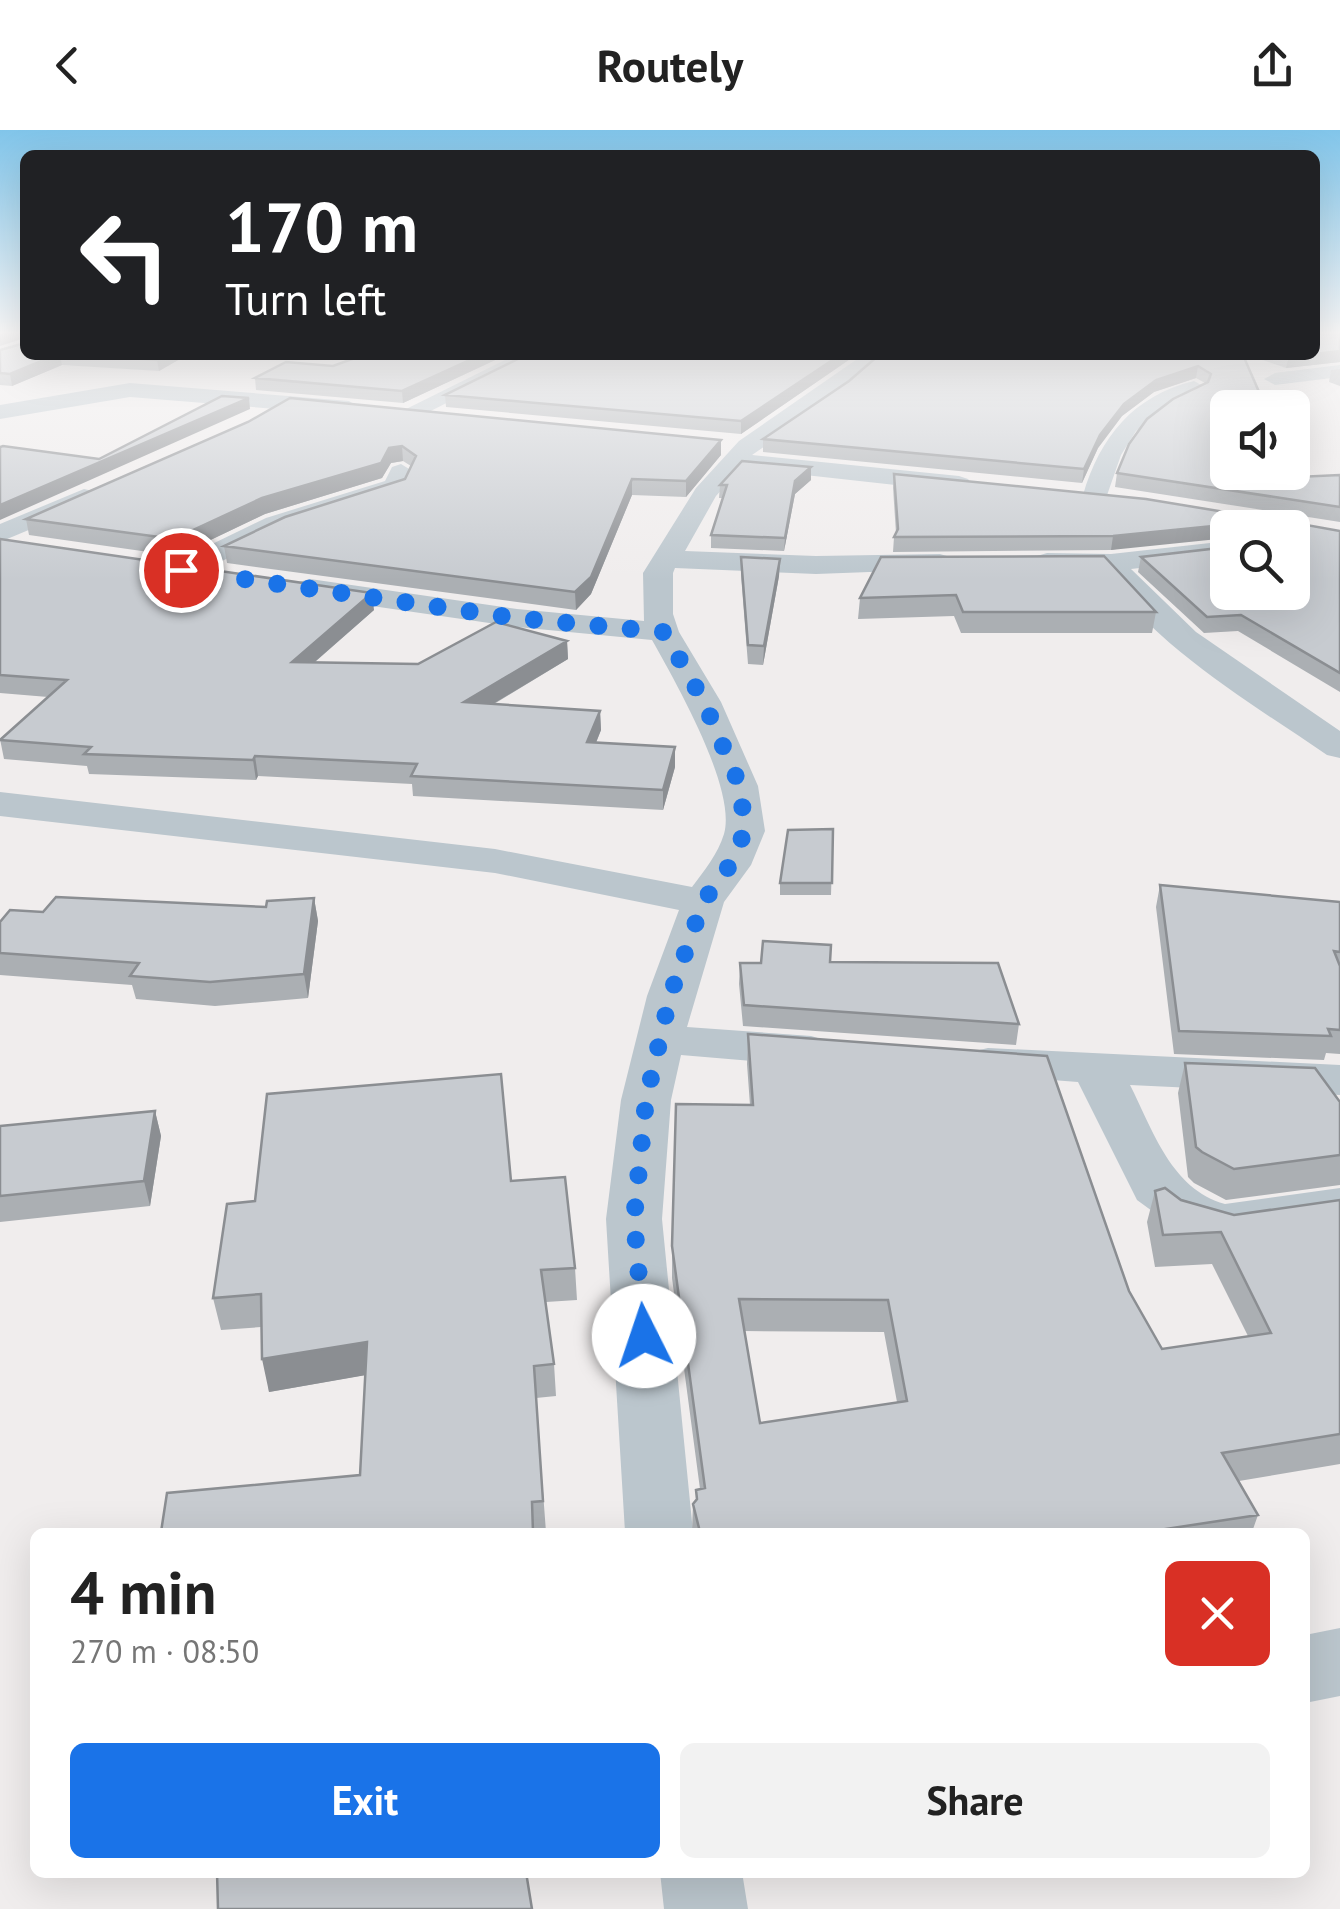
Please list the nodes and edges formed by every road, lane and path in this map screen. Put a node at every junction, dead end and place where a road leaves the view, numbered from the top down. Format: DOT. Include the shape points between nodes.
graph roads {
  1 [pos="265,414"];
  2 [pos="403,414"];
  3 [pos="790,414"];
  4 [pos="1140,414"];
  5 [pos="446,419"];
  6 [pos="241,428"];
  7 [pos="731,450"];
  8 [pos="401,472"];
  9 [pos="992,488"];
  10 [pos="102,489"];
  11 [pos="1063,493"];
  12 [pos="1096,495"];
  13 [pos="1128,499"];
  14 [pos="0,534"];
  15 [pos="0,542"];
  16 [pos="44,549"];
  17 [pos="1210,550"];
  18 [pos="664,559"];
  19 [pos="967,562"];
  20 [pos="1022,562"];
  21 [pos="1111,563"];
  22 [pos="237,578"];
  23 [pos="274,584"];
  24 [pos="664,632"];
  25 [pos="1340,747"];
  26 [pos="0,804"];
  27 [pos="703,902"];
  28 [pos="660,1039"];
  29 [pos="851,1054"];
  30 [pos="946,1060"];
  31 [pos="1098,1070"];
  32 [pos="1340,1080"];
  33 [pos="1340,1207"];
  34 [pos="659,1528"];
  35 [pos="1340,1662"];
  36 [pos="1310,1668"];
  37 [pos="702,1878"];
  38 [pos="706,1909"];
  1 -- 6 [label="street"];
  2 -- 5 [label="street"];
  3 -- 7 [label="street"];
  4 -- 12 [label="street" via="1130,419 1103,466"];
  7 -- 9 [label="street"];
  7 -- 18 [label="street"];
  8 -- 22 [label="street" via="396,486 379,495 276,524 171,569"];
  10 -- 14 [label="street"];
  11 -- 12 [label="street"];
  12 -- 13 [label="street"];
  15 -- 16 [label="street"];
  17 -- 21 [label="street"];
  18 -- 19 [label="street"];
  18 -- 24 [label="street" via="658,614"];
  20 -- 21 [label="street"];
  21 -- 25 [label="street" via="1168,624"];
  23 -- 24 [label="street"];
  24 -- 27 [label="street" via="740,786 745,831"];
  26 -- 27 [label="street" via="495,861"];
  27 -- 28 [label="street"];
  28 -- 29 [label="street"];
  28 -- 34 [label="street" via="646,1100 634,1219"];
  30 -- 31 [label="street"];
  31 -- 32 [label="street"];
  31 -- 33 [label="street" via="1156,1187 1194,1214 1225,1223"];
  35 -- 36 [label="street"];
  37 -- 38 [label="street"];
}
